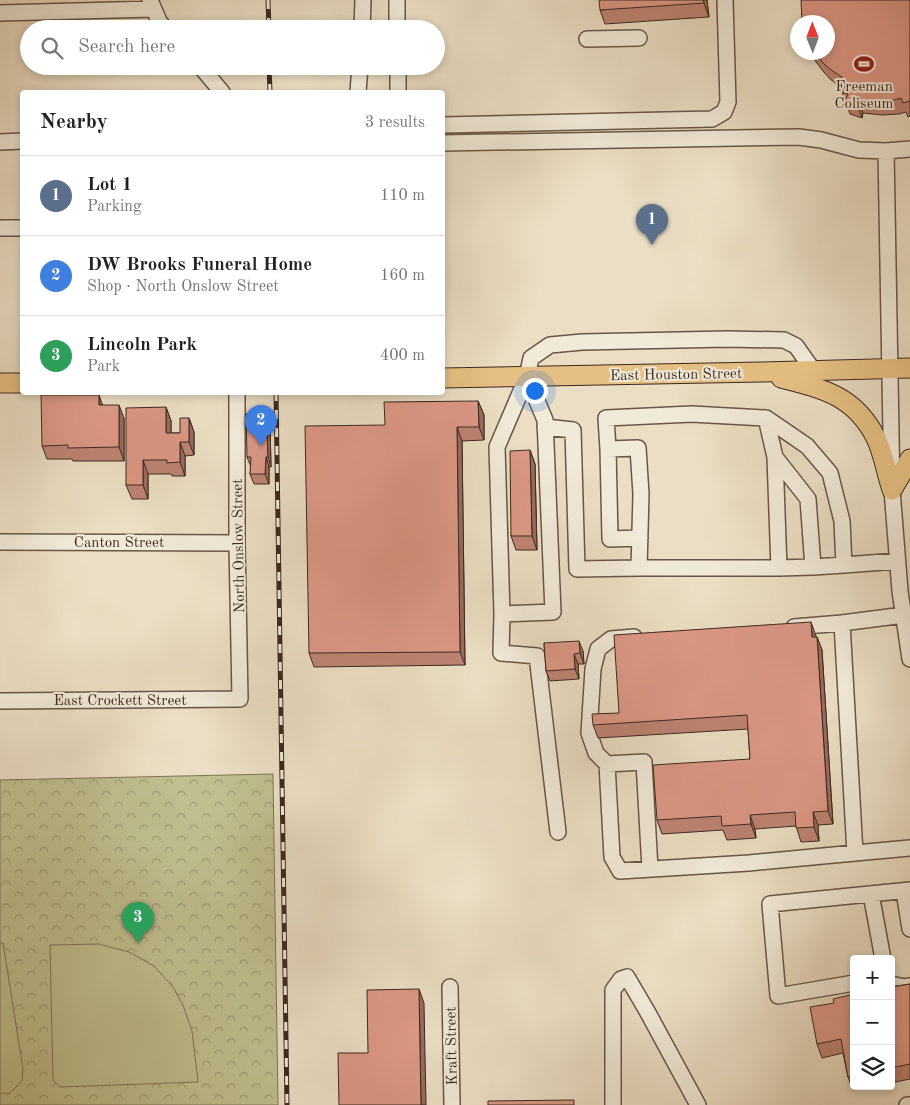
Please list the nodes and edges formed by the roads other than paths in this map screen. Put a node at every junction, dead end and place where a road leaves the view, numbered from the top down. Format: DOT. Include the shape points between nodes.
graph roads {
  1 [pos="363,0"];
  2 [pos="397,0"];
  3 [pos="725,0"];
  4 [pos="152,4"];
  5 [pos="0,13"];
  6 [pos="159,20"];
  7 [pos="362,20"];
  8 [pos="397,20"];
  9 [pos="639,38"];
  10 [pos="587,39"];
  11 [pos="208,75"];
  12 [pos="359,75"];
  13 [pos="398,75"];
  14 [pos="220,90"];
  15 [pos="358,90"];
  16 [pos="398,90"];
  17 [pos="495,124"];
  18 [pos="445,125"];
  19 [pos="20,141"];
  20 [pos="0,142"];
  21 [pos="496,142"];
  22 [pos="445,143"];
  23 [pos="910,149"];
  24 [pos="886,151"];
  25 [pos="0,228"];
  26 [pos="20,228"];
  27 [pos="890,368"];
  28 [pos="910,368"];
  29 [pos="813,370"];
  30 [pos="761,372"];
  31 [pos="527,377"];
  32 [pos="445,378"];
  33 [pos="0,383"];
  34 [pos="20,383"];
  35 [pos="237,395"];
  36 [pos="766,418"];
  37 [pos="545,427"];
  38 [pos="608,449"];
  39 [pos="775,456"];
  40 [pos="910,459"];
  41 [pos="892,490"];
  42 [pos="640,538"];
  43 [pos="0,542"];
  44 [pos="237,542"];
  45 [pos="897,562"];
  46 [pos="844,565"];
  47 [pos="813,567"];
  48 [pos="639,568"];
  49 [pos="779,568"];
  50 [pos="502,614"];
  51 [pos="904,615"];
  52 [pos="842,623"];
  53 [pos="784,627"];
  54 [pos="650,636"];
  55 [pos="910,659"];
  56 [pos="240,699"];
  57 [pos="0,701"];
  58 [pos="607,764"];
  59 [pos="558,832"];
  60 [pos="910,848"];
  61 [pos="855,853"];
  62 [pos="650,869"];
  63 [pos="907,890"];
  64 [pos="871,894"];
  65 [pos="910,929"];
  66 [pos="881,955"];
  67 [pos="850,984"];
  68 [pos="895,985"];
  69 [pos="910,986"];
  70 [pos="450,987"];
  71 [pos="452,1105"];
  72 [pos="613,1105"];
  73 [pos="698,1105"];
  1 -- 7 [label="street"];
  2 -- 8 [label="street"];
  3 -- 17 [label="street" via="728,102 724,112 712,119"];
  4 -- 5 [label="street"];
  4 -- 6 [label="street"];
  9 -- 10 [label="street"];
  11 -- 14 [label="street"];
  12 -- 15 [label="street"];
  13 -- 16 [label="street"];
  17 -- 18 [label="street"];
  17 -- 21 [label="street"];
  19 -- 20 [label="street"];
  21 -- 22 [label="street"];
  21 -- 24 [label="street" via="799,137 858,150"];
  23 -- 24 [label="street"];
  24 -- 27 [label="street"];
  25 -- 26 [label="street"];
  27 -- 28 [label="main road, East Houston Street"];
  27 -- 29 [label="main road, East Houston Street"];
  27 -- 41 [label="street"];
  29 -- 30 [label="main road, East Houston Street"];
  29 -- 31 [label="street" via="796,346 784,340 591,341 550,345 531,358"];
  30 -- 31 [label="main road, East Houston Street"];
  30 -- 41 [label="main road" via="815,386 841,398 862,416 876,439"];
  31 -- 32 [label="main road, East Houston Street"];
  31 -- 37 [label="street"];
  31 -- 50 [label="street" via="497,446"];
  33 -- 34 [label="main road"];
  35 -- 44 [label="street, North Onslow Street"];
  36 -- 38 [label="street" via="692,414 606,418"];
  36 -- 39 [label="street"];
  36 -- 46 [label="street" via="807,446 830,473 842,521"];
  37 -- 48 [label="street" via="572,430 578,569"];
  37 -- 50 [label="street" via="553,612"];
  38 -- 42 [label="street" via="610,539"];
  38 -- 42 [label="street" via="638,448"];
  39 -- 47 [label="street" via="808,499"];
  39 -- 49 [label="street"];
  40 -- 41 [label="main road"];
  41 -- 45 [label="street"];
  42 -- 48 [label="street"];
  43 -- 44 [label="street, Canton Street"];
  44 -- 56 [label="street, North Onslow Street"];
  45 -- 46 [label="street"];
  45 -- 51 [label="street"];
  46 -- 47 [label="street"];
  47 -- 49 [label="street"];
  48 -- 49 [label="street"];
  50 -- 59 [label="street" via="501,653 537,656"];
  51 -- 52 [label="street"];
  51 -- 55 [label="street"];
  52 -- 53 [label="street"];
  52 -- 61 [label="street"];
  54 -- 58 [label="street" via="611,639 598,649 593,669 588,733 596,753"];
  56 -- 57 [label="street, East Crockett Street"];
  58 -- 62 [label="street" via="612,857 620,870"];
  58 -- 62 [label="street" via="644,762"];
  60 -- 61 [label="street"];
  61 -- 62 [label="street"];
  63 -- 64 [label="street"];
  63 -- 65 [label="street"];
  64 -- 66 [label="street"];
  64 -- 67 [label="street" via="770,904 778,996"];
  68 -- 69 [label="street"];
  70 -- 71 [label="street, Kraft Street"];
  72 -- 73 [label="street" via="613,990 621,979 627,978"];
}
